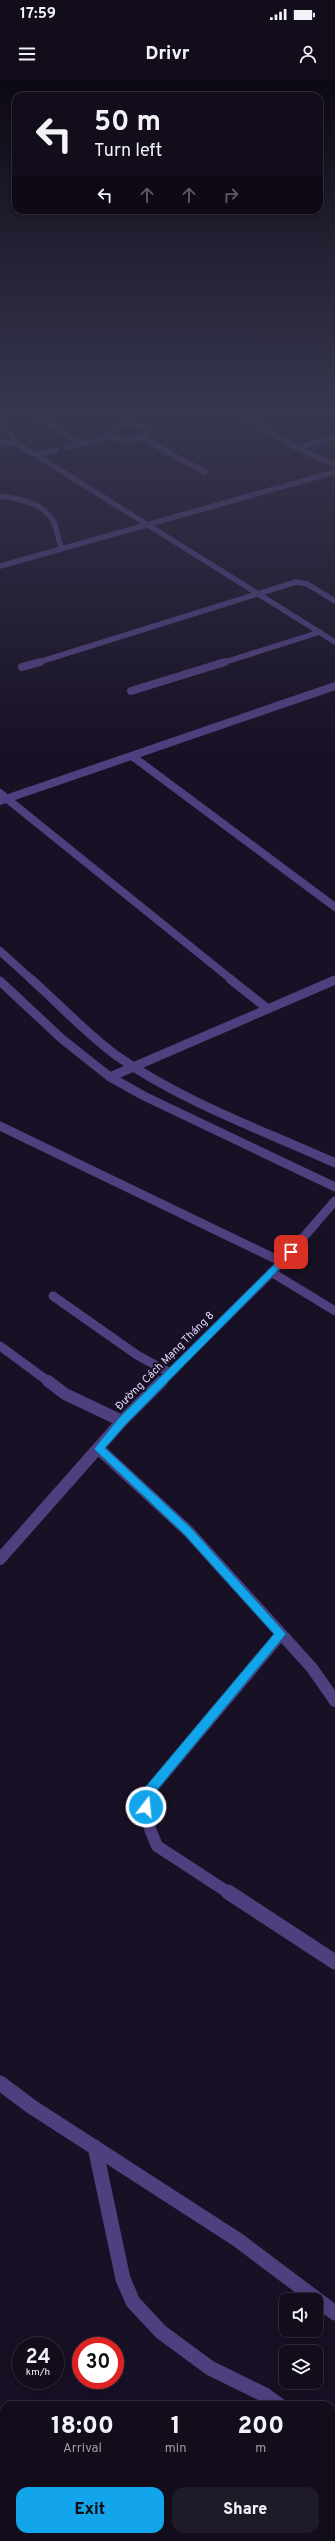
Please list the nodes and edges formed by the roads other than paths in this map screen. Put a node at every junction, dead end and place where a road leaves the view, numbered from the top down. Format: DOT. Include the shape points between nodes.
graph roads {
  1 [pos="56,527"];
  2 [pos="141,527"];
  3 [pos="151,527"];
  4 [pos="62,549"];
  5 [pos="0,566"];
  6 [pos="258,594"];
  7 [pos="335,601"];
  8 [pos="320,632"];
  9 [pos="335,642"];
  10 [pos="22,667"];
  11 [pos="335,686"];
  12 [pos="131,691"];
  13 [pos="132,756"];
  14 [pos="0,793"];
  15 [pos="3,800"];
  16 [pos="335,907"];
  17 [pos="0,951"];
  18 [pos="335,980"];
  19 [pos="0,981"];
  20 [pos="268,1009"];
  21 [pos="132,1066"];
  22 [pos="110,1078"];
  23 [pos="0,1126"];
  24 [pos="335,1163"];
  25 [pos="335,1187"];
  26 [pos="335,1201"];
  27 [pos="282,1262"];
  28 [pos="271,1272"];
  29 [pos="53,1296"];
  30 [pos="335,1311"];
  31 [pos="0,1346"];
  32 [pos="170,1373"];
  33 [pos="122,1421"];
  34 [pos="99,1449"];
  35 [pos="2,1555"];
  36 [pos="281,1634"];
  37 [pos="335,1701"];
  38 [pos="335,1962"];
  39 [pos="0,2083"];
  40 [pos="95,2147"];
  41 [pos="335,2313"];
  42 [pos="273,2401"];
  1 -- 4 [label="street" via="56,536"];
  2 -- 4 [label="street"];
  3 -- 6 [label="street"];
  4 -- 5 [label="street"];
  6 -- 7 [label="street" via="296,582 307,584"];
  6 -- 8 [label="street"];
  6 -- 10 [label="street"];
  8 -- 9 [label="street"];
  8 -- 12 [label="street"];
  11 -- 13 [label="street"];
  13 -- 15 [label="street"];
  13 -- 16 [label="street"];
  14 -- 15 [label="street"];
  15 -- 20 [label="street"];
  17 -- 21 [label="street" via="116,1055"];
  18 -- 20 [label="street"];
  19 -- 22 [label="street" via="62,1040"];
  20 -- 21 [label="street"];
  21 -- 22 [label="street"];
  21 -- 24 [label="street" via="171,1088"];
  22 -- 25 [label="street"];
  23 -- 27 [label="street"];
  26 -- 27 [label="street, Đường Cách Mạng Tháng 8"];
  27 -- 28 [label="street, Đường Cách Mạng Tháng 8"];
  28 -- 30 [label="street"];
  28 -- 32 [label="street, Đường Cách Mạng Tháng 8"];
  29 -- 32 [label="street" via="137,1355"];
  31 -- 33 [label="street" via="65,1394"];
  32 -- 33 [label="street, Đường Cách Mạng Tháng 8"];
  33 -- 34 [label="street, Đường Cách Mạng Tháng 8"];
  34 -- 35 [label="street, Đường Cách Mạng Tháng 8"];
  34 -- 36 [label="street" via="188,1531"];
  36 -- 37 [label="street" via="312,1668"];
  36 -- 38 [label="street" via="147,1794 146,1819 157,1846"];
  39 -- 40 [label="street"];
  40 -- 41 [label="street" via="238,2240"];
  40 -- 42 [label="street" via="123,2279 133,2302 161,2332 210,2368"];
}
